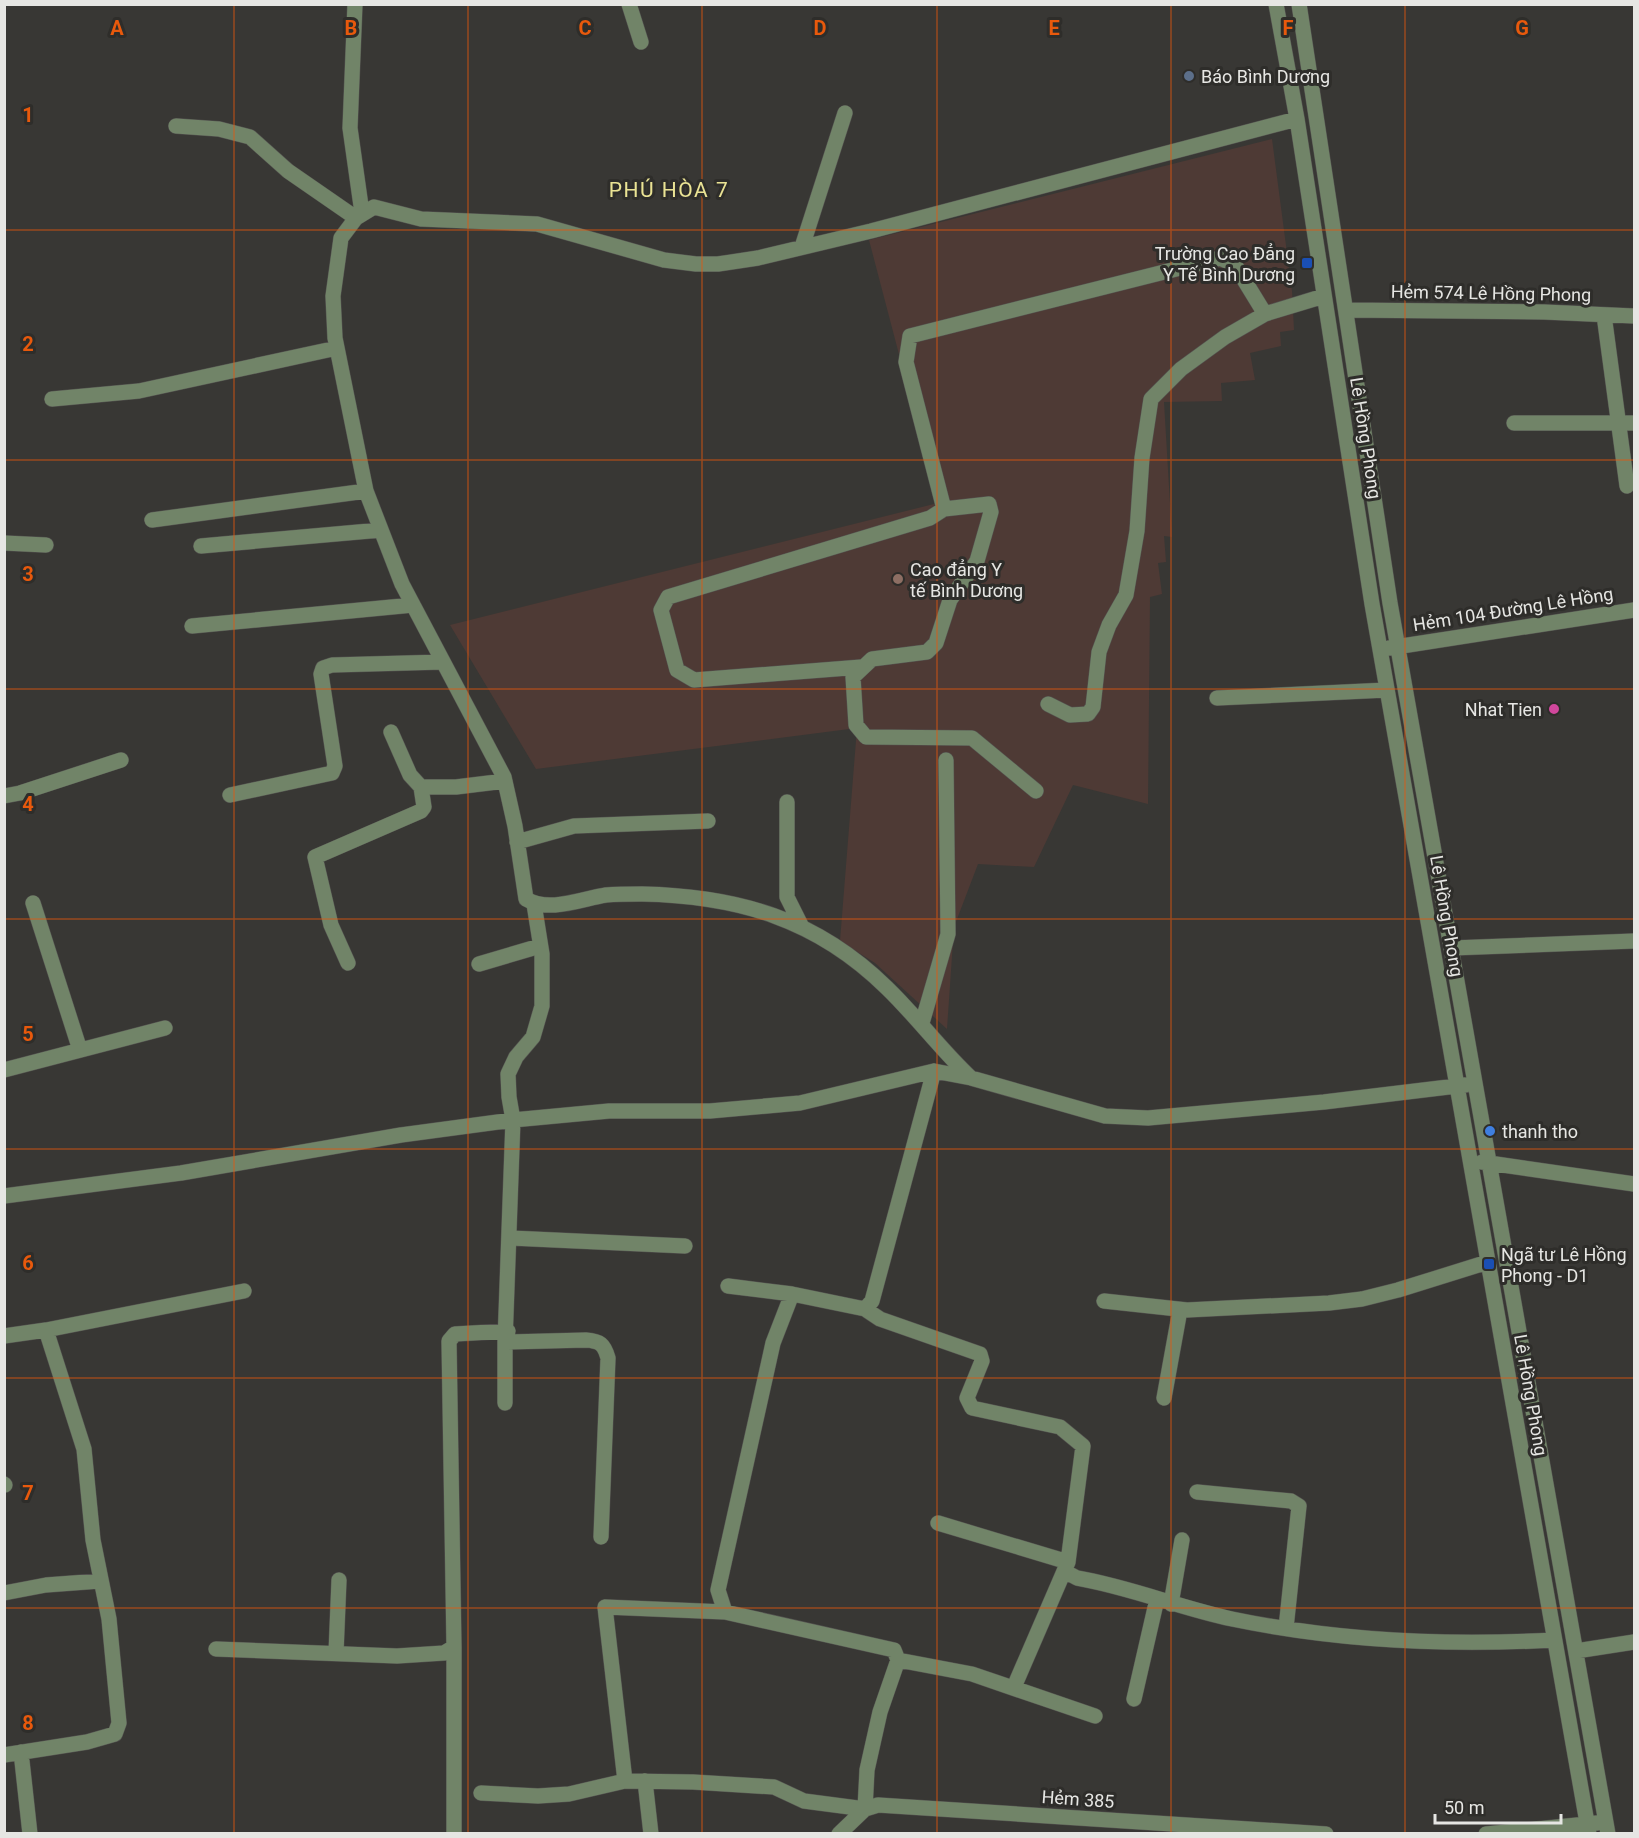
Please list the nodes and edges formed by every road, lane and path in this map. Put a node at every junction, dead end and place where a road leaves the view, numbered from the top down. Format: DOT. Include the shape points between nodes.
graph roads {
  1 [pos="355,4"];
  2 [pos="629,4"];
  3 [pos="1276,4"];
  4 [pos="1299,4"];
  5 [pos="641,42"];
  6 [pos="845,113"];
  7 [pos="1297,119"];
  8 [pos="176,126"];
  9 [pos="359,215"];
  10 [pos="802,247"];
  11 [pos="1324,296"];
  12 [pos="1346,310"];
  13 [pos="1265,314"];
  14 [pos="1604,315"];
  15 [pos="1635,316"];
  16 [pos="337,348"];
  17 [pos="52,399"];
  18 [pos="1514,423"];
  19 [pos="1619,423"];
  20 [pos="1635,423"];
  21 [pos="1627,486"];
  22 [pos="366,491"];
  23 [pos="944,509"];
  24 [pos="152,520"];
  25 [pos="381,530"];
  26 [pos="4,543"];
  27 [pos="45,545"];
  28 [pos="201,546"];
  29 [pos="413,605"];
  30 [pos="1635,610"];
  31 [pos="192,626"];
  32 [pos="1398,647"];
  33 [pos="1380,650"];
  34 [pos="443,662"];
  35 [pos="861,667"];
  36 [pos="1387,690"];
  37 [pos="1216,698"];
  38 [pos="1048,704"];
  39 [pos="391,732"];
  40 [pos="121,760"];
  41 [pos="946,760"];
  42 [pos="505,781"];
  43 [pos="421,787"];
  44 [pos="1036,791"];
  45 [pos="230,795"];
  46 [pos="4,796"];
  47 [pos="787,802"];
  48 [pos="708,821"];
  49 [pos="518,842"];
  50 [pos="33,903"];
  51 [pos="534,904"];
  52 [pos="802,927"];
  53 [pos="1635,941"];
  54 [pos="540,946"];
  55 [pos="1452,948"];
  56 [pos="348,963"];
  57 [pos="479,964"];
  58 [pos="922,1023"];
  59 [pos="165,1028"];
  60 [pos="80,1050"];
  61 [pos="4,1070"];
  62 [pos="934,1071"];
  63 [pos="971,1077"];
  64 [pos="1476,1083"];
  65 [pos="1457,1086"];
  66 [pos="513,1120"];
  67 [pos="1470,1162"];
  68 [pos="1490,1163"];
  69 [pos="1635,1184"];
  70 [pos="4,1196"];
  71 [pos="511,1238"];
  72 [pos="685,1246"];
  73 [pos="1488,1262"];
  74 [pos="728,1286"];
  75 [pos="244,1291"];
  76 [pos="792,1294"];
  77 [pos="1104,1301"];
  78 [pos="866,1309"];
  79 [pos="1180,1310"];
  80 [pos="46,1330"];
  81 [pos="4,1336"];
  82 [pos="506,1336"];
  83 [pos="1164,1398"];
  84 [pos="505,1403"];
  85 [pos="1197,1492"];
  86 [pos="938,1523"];
  87 [pos="601,1537"];
  88 [pos="1182,1540"];
  89 [pos="1066,1567"];
  90 [pos="339,1580"];
  91 [pos="100,1581"];
  92 [pos="4,1593"];
  93 [pos="1164,1602"];
  94 [pos="725,1612"];
  95 [pos="1286,1628"];
  96 [pos="1554,1640"];
  97 [pos="1635,1642"];
  98 [pos="454,1647"];
  99 [pos="216,1649"];
  100 [pos="1576,1651"];
  101 [pos="336,1653"];
  102 [pos="898,1660"];
  103 [pos="1014,1687"];
  104 [pos="1134,1699"];
  105 [pos="1095,1716"];
  106 [pos="21,1752"];
  107 [pos="4,1755"];
  108 [pos="645,1781"];
  109 [pos="625,1782"];
  110 [pos="482,1793"];
  111 [pos="864,1809"];
  112 [pos="1607,1828"];
  113 [pos="1588,1829"];
  114 [pos="1258,1832"];
  115 [pos="30,1833"];
  116 [pos="454,1833"];
  117 [pos="651,1833"];
  118 [pos="839,1833"];
  119 [pos="1326,1833"];
  120 [pos="1486,1833"];
  1 -- 9 [label="street" via="350,128"];
  2 -- 5 [label="street"];
  3 -- 7 [label="street, Lê Hồng Phong"];
  4 -- 12 [label="street, Lê Hồng Phong"];
  6 -- 10 [label="street"];
  7 -- 10 [label="street"];
  7 -- 11 [label="street, Lê Hồng Phong"];
  8 -- 9 [label="street" via="219,129 250,137 288,171"];
  9 -- 10 [label="street" via="374,207 421,219 537,224 664,260 696,264 737,261"];
  9 -- 16 [label="street" via="341,238 337,259 333,296"];
  11 -- 13 [label="street"];
  11 -- 33 [label="street, Lê Hồng Phong"];
  12 -- 14 [label="street, Hẻm 574 Lê Hồng Phong"];
  12 -- 32 [label="street, Lê Hồng Phong"];
  13 -- 23 [label="street" via="1235,264 1220,258 910,336 906,362"];
  13 -- 38 [label="street" via="1181,369 1151,399 1126,595 1109,625 1100,652 1093,707 1088,714 1070,715"];
  14 -- 15 [label="street, Hẻm 574 Lê Hồng Phong"];
  14 -- 19 [label="street"];
  16 -- 17 [label="street" via="139,391"];
  16 -- 22 [label="street"];
  18 -- 19 [label="street"];
  19 -- 20 [label="street"];
  19 -- 21 [label="street"];
  22 -- 24 [label="street"];
  22 -- 25 [label="street"];
  23 -- 35 [label="street" via="989,504 991,512 977,561 950,600 936,643 927,652 872,659"];
  23 -- 35 [label="street" via="930,518 668,597 661,610 676,670 694,680"];
  25 -- 28 [label="street"];
  25 -- 29 [label="street"];
  26 -- 27 [label="street"];
  29 -- 31 [label="street"];
  29 -- 34 [label="street"];
  30 -- 32 [label="street, Hẻm 104 Đường Lê Hồng"];
  32 -- 33 [label="street, Hẻm 104 Đường Lê Hồng"];
  32 -- 55 [label="street, Lê Hồng Phong"];
  33 -- 36 [label="street, Lê Hồng Phong"];
  34 -- 42 [label="street"];
  34 -- 45 [label="street" via="323,668 335,766 332,773"];
  35 -- 44 [label="street" via="853,677 856,725 866,737 972,738"];
  36 -- 37 [label="street"];
  36 -- 65 [label="street, Lê Hồng Phong"];
  39 -- 43 [label="street" via="410,775"];
  40 -- 46 [label="street"];
  41 -- 58 [label="street" via="948,934"];
  42 -- 43 [label="street"];
  42 -- 49 [label="street"];
  43 -- 56 [label="street" via="421,810 315,857 331,925"];
  47 -- 52 [label="street" via="787,897"];
  48 -- 49 [label="street" via="574,826"];
  49 -- 51 [label="street" via="526,899"];
  50 -- 60 [label="street"];
  51 -- 52 [label="street" via="551,905 606,895 701,896 785,918"];
  51 -- 54 [label="street"];
  52 -- 58 [label="street" via="860,966"];
  53 -- 55 [label="street"];
  54 -- 57 [label="street"];
  54 -- 66 [label="street" via="542,1006 533,1036 508,1074"];
  55 -- 64 [label="street, Lê Hồng Phong"];
  58 -- 63 [label="street" via="947,1056"];
  59 -- 60 [label="street"];
  60 -- 61 [label="street"];
  62 -- 63 [label="street"];
  62 -- 66 [label="street" via="800,1103 710,1111 609,1111"];
  62 -- 78 [label="street" via="872,1301"];
  63 -- 65 [label="street" via="1105,1116 1148,1118"];
  64 -- 65 [label="street"];
  64 -- 68 [label="street, Lê Hồng Phong"];
  65 -- 67 [label="street, Lê Hồng Phong"];
  66 -- 70 [label="street" via="400,1135 181,1173"];
  66 -- 71 [label="street"];
  67 -- 68 [label="street"];
  67 -- 73 [label="street, Lê Hồng Phong"];
  68 -- 69 [label="street"];
  68 -- 100 [label="street, Lê Hồng Phong"];
  71 -- 72 [label="street"];
  71 -- 82 [label="street"];
  73 -- 79 [label="street" via="1362,1299"];
  73 -- 96 [label="street, Lê Hồng Phong"];
  74 -- 76 [label="street"];
  75 -- 80 [label="street"];
  76 -- 78 [label="street"];
  76 -- 94 [label="street" via="773,1343 718,1590"];
  77 -- 79 [label="street"];
  78 -- 89 [label="street" via="880,1319 980,1354 982,1361 967,1398 972,1408 1060,1427 1083,1446"];
  79 -- 83 [label="street"];
  80 -- 81 [label="street"];
  80 -- 91 [label="street" via="84,1449"];
  82 -- 84 [label="street"];
  82 -- 87 [label="street" via="598,1341 605,1346 608,1358"];
  82 -- 98 [label="street" via="455,1334 449,1341"];
  85 -- 95 [label="street" via="1291,1501 1299,1506"];
  86 -- 89 [label="street"];
  88 -- 93 [label="street"];
  89 -- 93 [label="street" via="1077,1578"];
  89 -- 103 [label="street"];
  90 -- 101 [label="street"];
  91 -- 92 [label="street"];
  91 -- 106 [label="street" via="109,1619 119,1723 115,1734"];
  93 -- 95 [label="street"];
  93 -- 104 [label="street"];
  94 -- 102 [label="street" via="894,1650"];
  94 -- 109 [label="street" via="605,1607"];
  95 -- 96 [label="street" via="1424,1643"];
  96 -- 113 [label="street, Lê Hồng Phong"];
  97 -- 100 [label="street"];
  98 -- 101 [label="street" via="444,1653 397,1656"];
  98 -- 116 [label="street"];
  99 -- 101 [label="street"];
  100 -- 112 [label="street, Lê Hồng Phong"];
  102 -- 103 [label="street" via="972,1674"];
  102 -- 111 [label="street" via="867,1770"];
  103 -- 105 [label="street"];
  106 -- 107 [label="street"];
  106 -- 115 [label="street"];
  108 -- 109 [label="street, Hẻm 385"];
  108 -- 111 [label="street, Hẻm 385" via="774,1787 804,1801"];
  108 -- 117 [label="street"];
  109 -- 110 [label="street, Hẻm 385" via="569,1794"];
  111 -- 114 [label="street, Hẻm 385" via="898,1805"];
  111 -- 118 [label="street"];
  112 -- 113 [label="street"];
  113 -- 120 [label="street"];
  114 -- 119 [label="street, Hẻm 385"];
}
